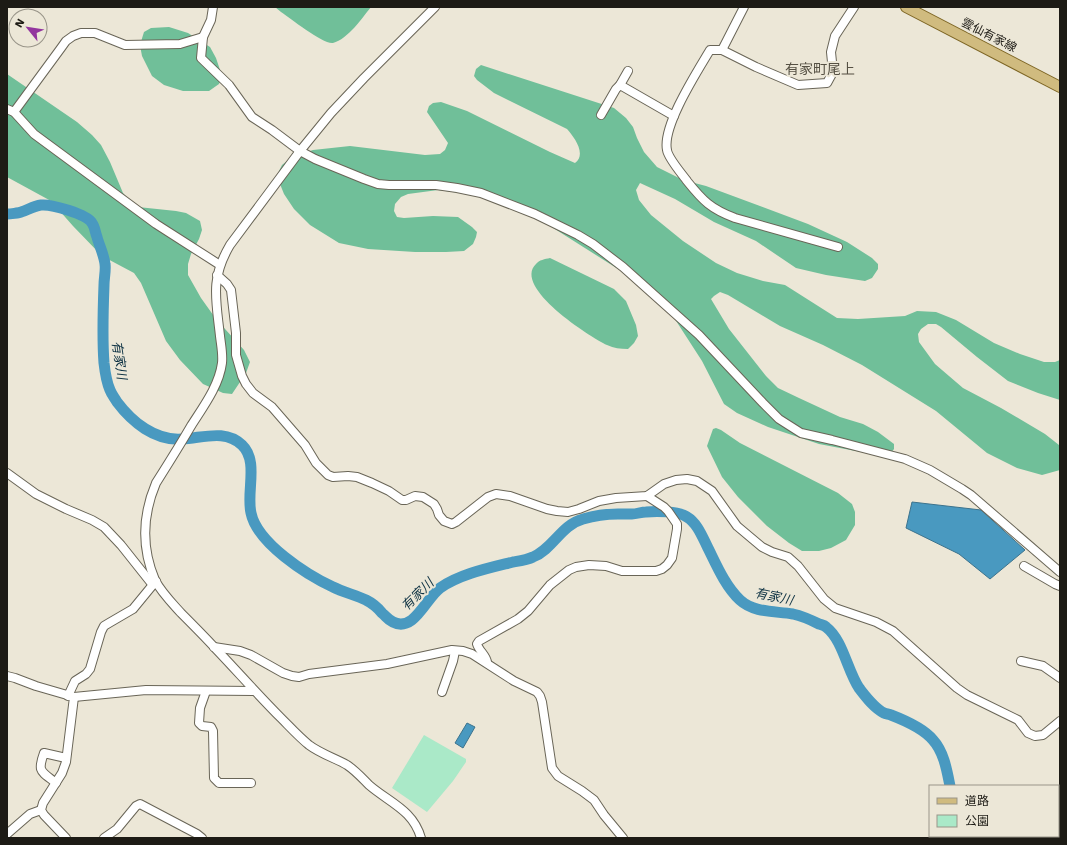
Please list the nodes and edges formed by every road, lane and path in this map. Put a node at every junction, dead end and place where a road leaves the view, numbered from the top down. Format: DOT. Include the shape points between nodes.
graph roads {
  1 [pos="213,7"];
  2 [pos="435,7"];
  3 [pos="854,7"];
  4 [pos="906,7"];
  5 [pos="740,8"];
  6 [pos="203,37"];
  7 [pos="722,50"];
  8 [pos="628,71"];
  9 [pos="620,85"];
  10 [pos="1060,87"];
  11 [pos="10,110"];
  12 [pos="601,115"];
  13 [pos="674,116"];
  14 [pos="300,151"];
  15 [pos="838,247"];
  16 [pos="220,265"];
  17 [pos="217,275"];
  18 [pos="222,351"];
  19 [pos="236,355"];
  20 [pos="7,473"];
  21 [pos="647,496"];
  22 [pos="1024,566"];
  23 [pos="1060,572"];
  24 [pos="154,583"];
  25 [pos="1060,586"];
  26 [pos="214,647"];
  27 [pos="456,651"];
  28 [pos="1021,661"];
  29 [pos="487,663"];
  30 [pos="7,676"];
  31 [pos="1060,678"];
  32 [pos="206,691"];
  33 [pos="254,691"];
  34 [pos="442,692"];
  35 [pos="71,696"];
  36 [pos="1060,721"];
  37 [pos="66,758"];
  38 [pos="56,783"];
  39 [pos="251,783"];
  40 [pos="41,810"];
  41 [pos="7,834"];
  42 [pos="66,838"];
  43 [pos="104,838"];
  44 [pos="202,838"];
  45 [pos="421,838"];
  46 [pos="623,838"];
  1 -- 6 [label="street"];
  2 -- 14 [label="street" via="331,113"];
  3 -- 7 [label="street" via="835,36 831,52 833,72 827,83 798,84"];
  4 -- 10 [label="main road, 雲仙有家線"];
  5 -- 7 [label="street"];
  6 -- 11 [label="street" via="180,44 125,45 95,34 81,33 73,36 60,48"];
  6 -- 14 [label="street" via="201,58 229,85 252,117"];
  7 -- 13 [label="street" via="710,50"];
  8 -- 9 [label="street"];
  9 -- 12 [label="street"];
  9 -- 13 [label="street"];
  11 -- 16 [label="street" via="34,134 156,224"];
  13 -- 15 [label="street" via="666,141 667,152 696,193 709,205 735,218"];
  14 -- 16 [label="street" via="230,245"];
  14 -- 23 [label="street" via="378,184 436,185 480,193 535,214 578,235 623,267 699,335 779,419 801,433 894,455 930,470 971,495"];
  16 -- 17 [label="street"];
  17 -- 18 [label="street" via="215,296"];
  17 -- 19 [label="street" via="231,290"];
  18 -- 19 [label="street"];
  18 -- 24 [label="street" via="219,376 150,497 144,538"];
  19 -- 21 [label="street" via="242,376 252,392 272,407 328,475 357,477 383,488 402,500 415,496 423,497 434,504 444,522 456,522 488,497 496,494 568,512 599,501"];
  20 -- 24 [label="street" via="36,494 104,527"];
  21 -- 29 [label="street" via="668,510 677,524 672,558 667,565 656,571 622,571 606,566 576,566 550,585 537,602 518,619 479,641 478,647"];
  21 -- 36 [label="street" via="664,484 676,480 697,481 712,491 737,526 762,547 788,557 835,608 876,622 893,631 957,688 1018,720 1028,733 1034,736 1043,735"];
  22 -- 25 [label="street"];
  24 -- 26 [label="street"];
  24 -- 35 [label="street" via="133,609 104,626 90,669 75,681"];
  26 -- 27 [label="street" via="240,651 283,673 299,677"];
  26 -- 33 [label="street"];
  27 -- 29 [label="street" via="472,654"];
  27 -- 34 [label="street"];
  28 -- 31 [label="street" via="1043,666"];
  29 -- 46 [label="street" via="540,696 552,768 558,776 594,800"];
  30 -- 35 [label="street"];
  32 -- 33 [label="street"];
  32 -- 35 [label="street" via="146,690"];
  32 -- 39 [label="street" via="200,708 199,723 211,727 214,731 214,778 219,782"];
  33 -- 45 [label="street" via="310,746 355,771 405,812 413,820"];
  35 -- 37 [label="street"];
  37 -- 38 [label="street"];
  37 -- 38 [label="street" via="44,753 41,771"];
  38 -- 40 [label="street"];
  40 -- 41 [label="street" via="30,814"];
  40 -- 42 [label="street"];
  43 -- 44 [label="street" via="117,829 140,804"];
}
